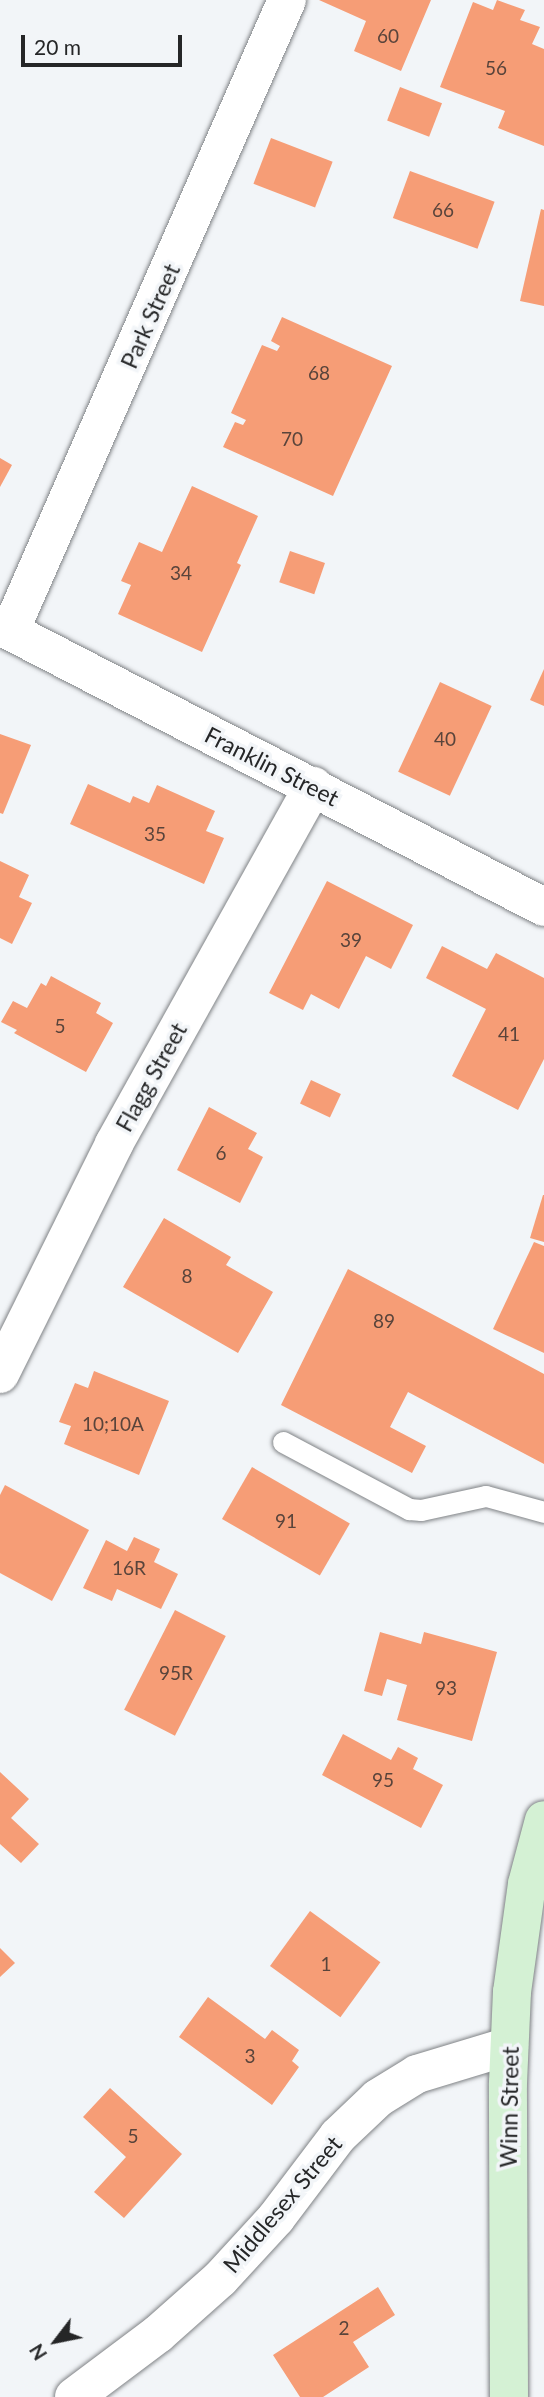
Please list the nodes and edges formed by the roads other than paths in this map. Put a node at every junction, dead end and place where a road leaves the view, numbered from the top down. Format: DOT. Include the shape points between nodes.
graph roads {
  1 [pos="287,0"];
  2 [pos="5,629"];
  3 [pos="313,786"];
  4 [pos="544,907"];
  5 [pos="0,1374"];
  6 [pos="283,1442"];
  7 [pos="544,1512"];
  8 [pos="544,1820"];
  9 [pos="509,2046"];
  10 [pos="74,2397"];
  11 [pos="509,2397"];
  1 -- 2 [label="street, Park Street"];
  2 -- 3 [label="street, Franklin Street"];
  3 -- 4 [label="street, Franklin Street"];
  3 -- 5 [label="street, Flagg Street" via="114,1144"];
  6 -- 7 [label="lane" via="409,1509 486,1496"];
  8 -- 9 [label="main road, Winn Street" via="522,1913"];
  9 -- 10 [label="street, Middlesex Street" via="417,2074 378,2098 338,2136 276,2218 220,2279 158,2334"];
  9 -- 11 [label="main road, Winn Street"];
}
